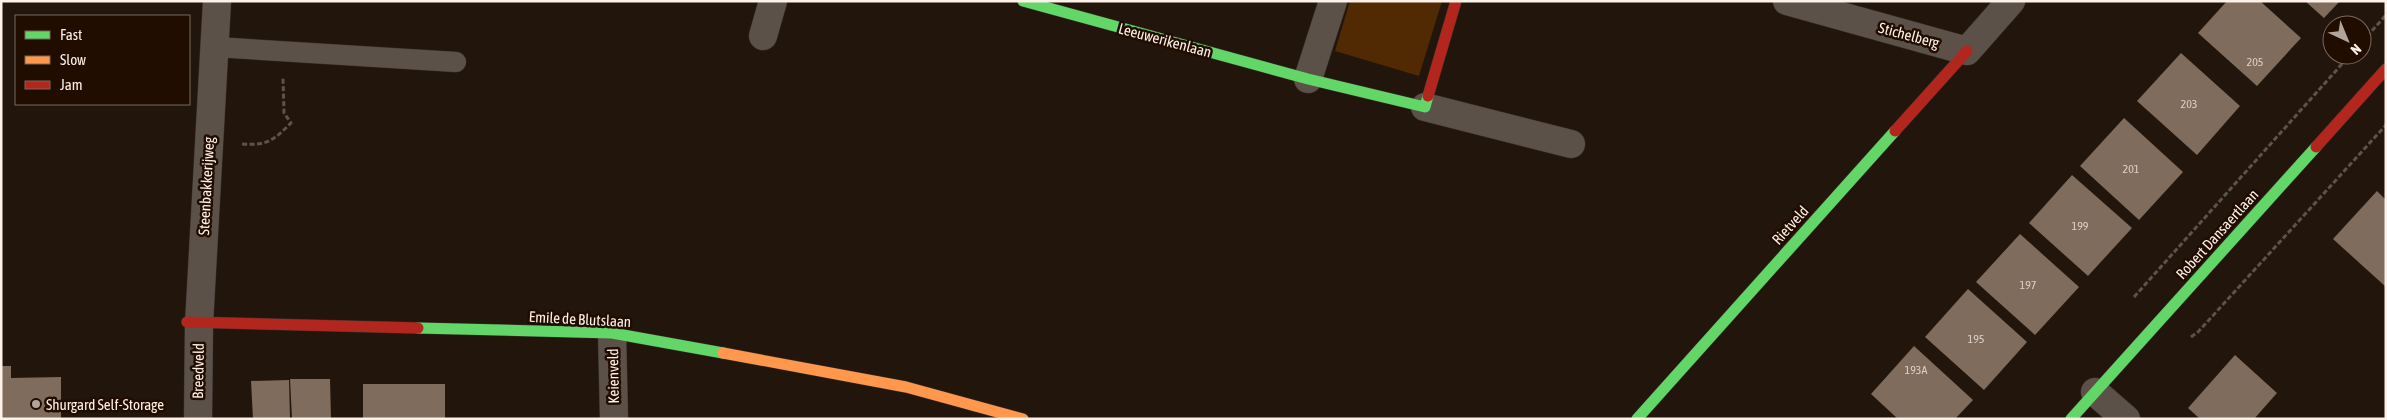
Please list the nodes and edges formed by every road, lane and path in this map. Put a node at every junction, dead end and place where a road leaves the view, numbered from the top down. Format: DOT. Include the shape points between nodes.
graph roads {
  1 [pos="217,1"];
  2 [pos="773,1"];
  3 [pos="1023,1"];
  4 [pos="1333,1"];
  5 [pos="1456,1"];
  6 [pos="1787,1"];
  7 [pos="2012,1"];
  8 [pos="2386,15"];
  9 [pos="2372,31"];
  10 [pos="763,36"];
  11 [pos="214,48"];
  12 [pos="1966,51"];
  13 [pos="286,52"];
  14 [pos="456,62"];
  15 [pos="2386,69"];
  16 [pos="1308,79"];
  17 [pos="1425,107"];
  18 [pos="209,142"];
  19 [pos="1571,144"];
  20 [pos="193,323"];
  21 [pos="612,333"];
  22 [pos="2096,392"];
  23 [pos="198,419"];
  24 [pos="614,419"];
  25 [pos="1023,419"];
  26 [pos="1637,419"];
  27 [pos="2071,419"];
  28 [pos="2126,419"];
  1 -- 11 [label="street, Steenbakkerijweg"];
  2 -- 10 [label="street"];
  3 -- 16 [label="street, Leeuwerikenlaan"];
  4 -- 16 [label="street"];
  5 -- 17 [label="street"];
  6 -- 12 [label="street, Stichelberg"];
  7 -- 12 [label="street"];
  8 -- 9 [label="path"];
  11 -- 13 [label="lane"];
  11 -- 18 [label="street, Steenbakkerijweg"];
  12 -- 26 [label="street, Rietveld"];
  13 -- 14 [label="lane"];
  13 -- 18 [label="path" via="282,90 284,112 291,123 276,138 262,145"];
  15 -- 22 [label="street, Robert Dansaertlaan"];
  16 -- 17 [label="street, Leeuwerikenlaan"];
  17 -- 19 [label="street, Leeuwerikenlaan"];
  18 -- 20 [label="street, Steenbakkerijweg"];
  20 -- 21 [label="street, Emile de Blutslaan"];
  20 -- 23 [label="street, Breedveld"];
  21 -- 24 [label="street, Keienveld"];
  21 -- 25 [label="street, Emile de Blutslaan" via="906,386"];
  22 -- 27 [label="street, Robert Dansaertlaan"];
  22 -- 28 [label="street"];
}
